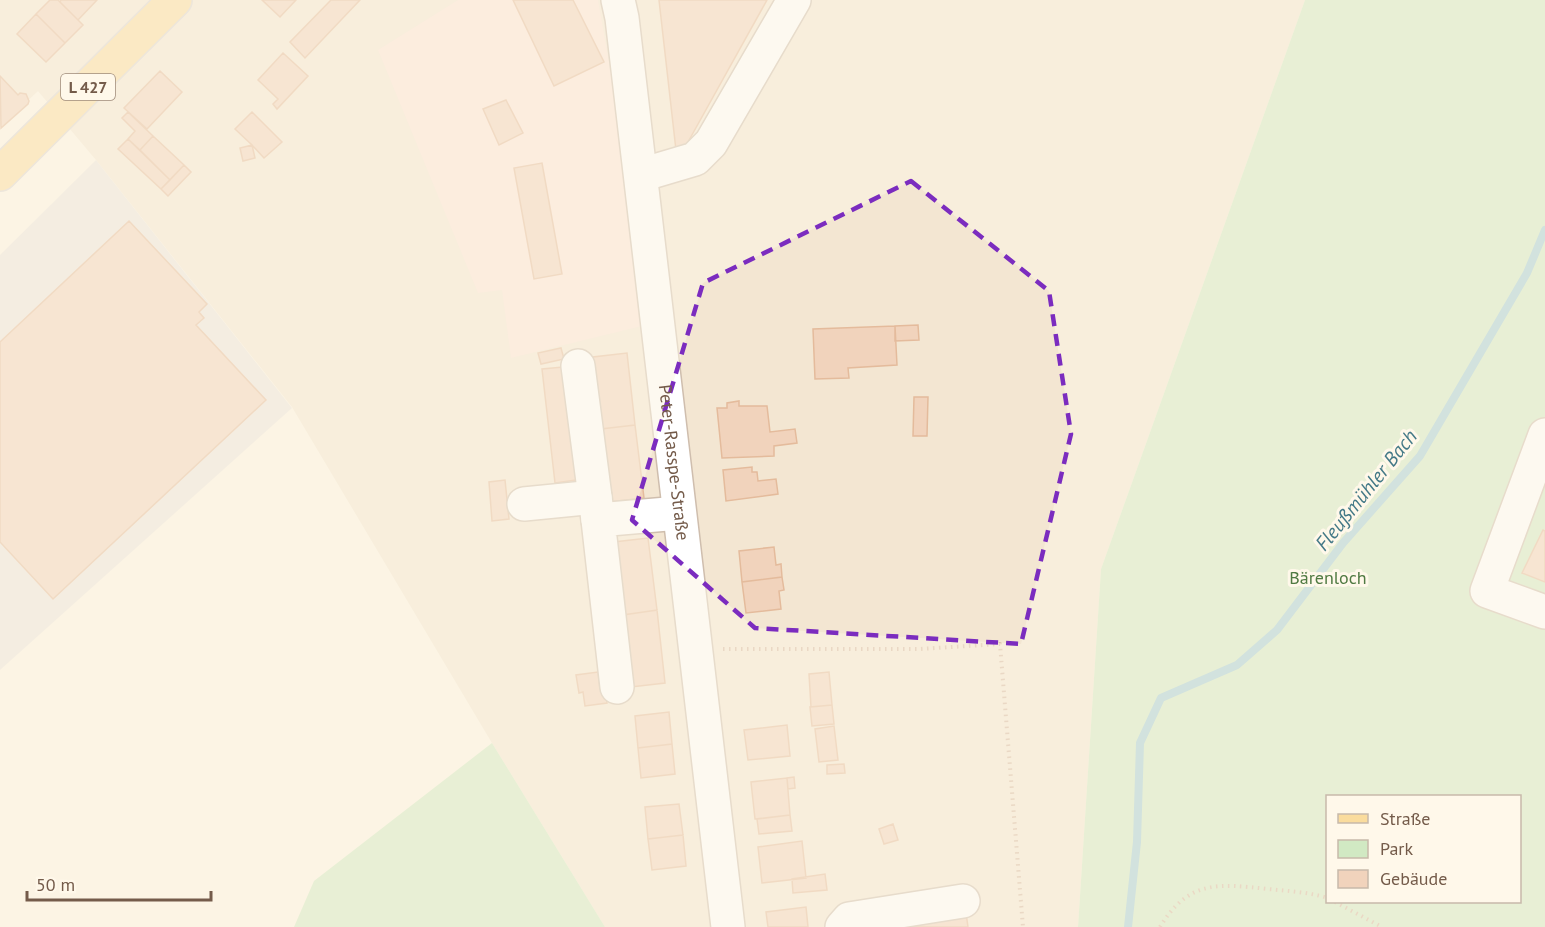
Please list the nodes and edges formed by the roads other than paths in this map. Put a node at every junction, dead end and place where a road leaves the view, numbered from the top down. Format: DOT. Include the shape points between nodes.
graph roads {
  1 [pos="175,0"];
  2 [pos="618,0"];
  3 [pos="794,0"];
  4 [pos="0,174"];
  5 [pos="641,175"];
  6 [pos="579,366"];
  7 [pos="1545,435"];
  8 [pos="524,504"];
  9 [pos="596,509"];
  10 [pos="679,513"];
  11 [pos="1545,612"];
  12 [pos="617,687"];
  13 [pos="963,901"];
  14 [pos="728,927"];
  15 [pos="842,927"];
  1 -- 4 [label="main road, L 427"];
  2 -- 5 [label="street, Peter-Rasspe-Straße"];
  3 -- 5 [label="street" via="711,143 695,159"];
  5 -- 10 [label="street, Peter-Rasspe-Straße"];
  6 -- 9 [label="street"];
  7 -- 11 [label="street" via="1487,591"];
  8 -- 9 [label="street"];
  9 -- 10 [label="street"];
  9 -- 12 [label="street"];
  10 -- 14 [label="street, Peter-Rasspe-Straße"];
  13 -- 15 [label="street" via="849,919"];
}
